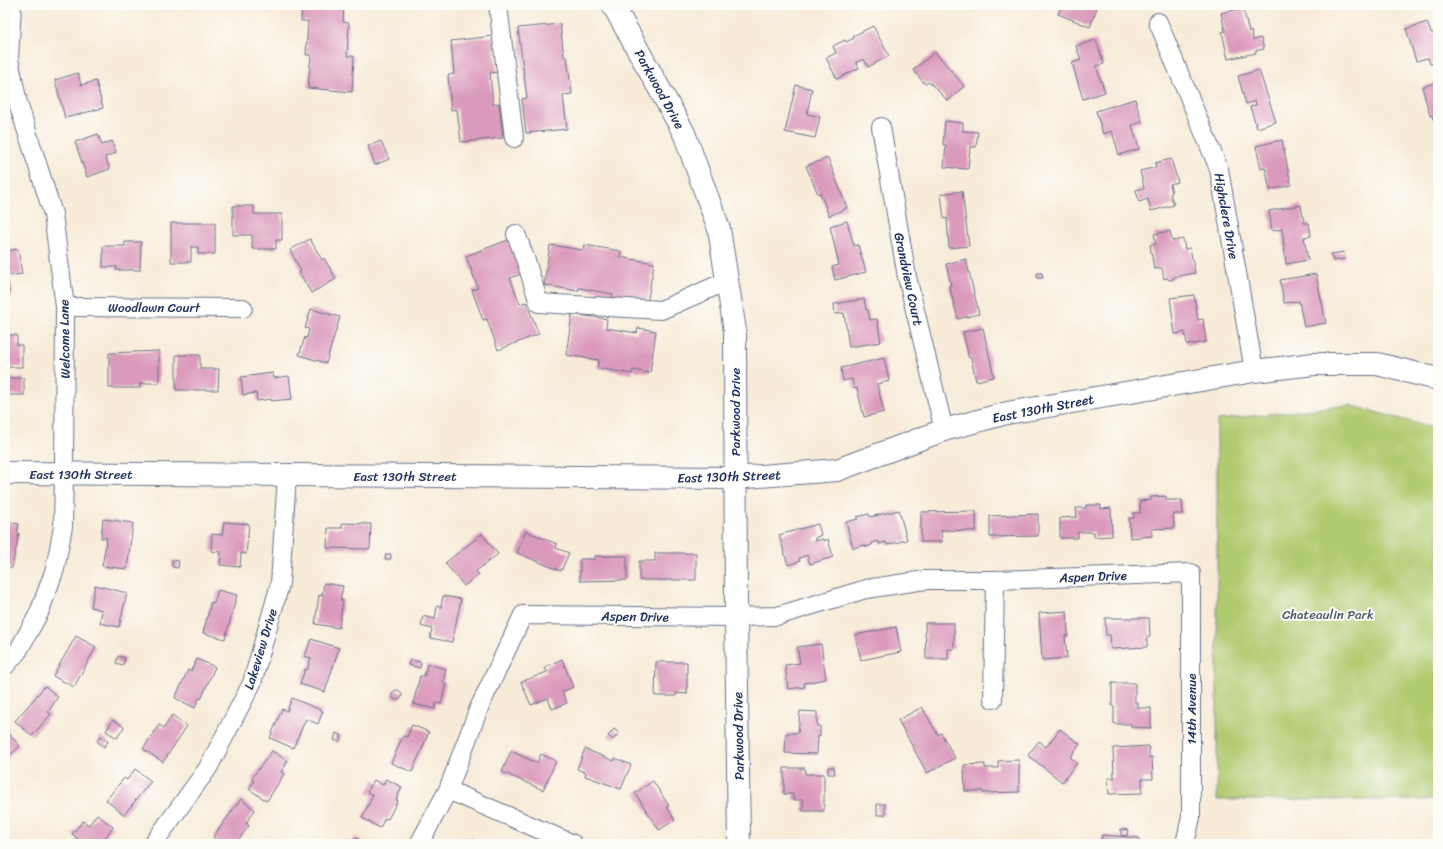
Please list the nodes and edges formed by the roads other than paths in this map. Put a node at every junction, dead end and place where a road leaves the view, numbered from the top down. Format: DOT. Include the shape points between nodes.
graph roads {
  1 [pos="12,5"];
  2 [pos="498,5"];
  3 [pos="613,5"];
  4 [pos="1158,22"];
  5 [pos="7,59"];
  6 [pos="880,128"];
  7 [pos="514,138"];
  8 [pos="516,234"];
  9 [pos="727,281"];
  10 [pos="65,307"];
  11 [pos="243,308"];
  12 [pos="1254,372"];
  13 [pos="1438,379"];
  14 [pos="944,430"];
  15 [pos="5,473"];
  16 [pos="64,474"];
  17 [pos="287,475"];
  18 [pos="735,478"];
  19 [pos="1190,573"];
  20 [pos="995,580"];
  21 [pos="736,618"];
  22 [pos="5,666"];
  23 [pos="993,699"];
  24 [pos="448,790"];
  25 [pos="153,844"];
  26 [pos="419,844"];
  27 [pos="573,844"];
  28 [pos="739,844"];
  29 [pos="1185,844"];
  1 -- 5 [label="street, Welcome Lane"];
  2 -- 7 [label="street"];
  3 -- 9 [label="street, Parkwood Drive" via="684,133 719,229"];
  4 -- 12 [label="street, Highclere Drive" via="1219,169"];
  5 -- 10 [label="street, Welcome Lane" via="53,214"];
  6 -- 14 [label="street, Grandview Court" via="907,276"];
  8 -- 9 [label="street" via="539,303 661,310"];
  9 -- 18 [label="street, Parkwood Drive" via="735,331"];
  10 -- 11 [label="street, Woodlawn Court"];
  10 -- 16 [label="street, Welcome Lane"];
  12 -- 13 [label="street, East 130th Street" via="1314,364 1377,364"];
  12 -- 14 [label="street, East 130th Street" via="1007,413"];
  14 -- 18 [label="street, East 130th Street" via="837,470"];
  15 -- 16 [label="street, East 130th Street"];
  16 -- 17 [label="street, East 130th Street"];
  16 -- 22 [label="street, Welcome Lane" via="62,527 55,570 39,613 18,651"];
  17 -- 18 [label="street, East 130th Street"];
  17 -- 25 [label="street, Lakeview Drive" via="280,584 252,683 208,768"];
  18 -- 21 [label="street, Parkwood Drive"];
  19 -- 20 [label="street, Aspen Drive"];
  19 -- 29 [label="street, 14th Avenue" via="1191,817"];
  20 -- 21 [label="street, Aspen Drive" via="925,580 866,589 777,616"];
  20 -- 23 [label="street"];
  21 -- 24 [label="street, Aspen Drive" via="523,615 479,708"];
  21 -- 28 [label="street, Parkwood Drive"];
  24 -- 26 [label="street, Aspen Drive"];
  24 -- 27 [label="street"];
}
